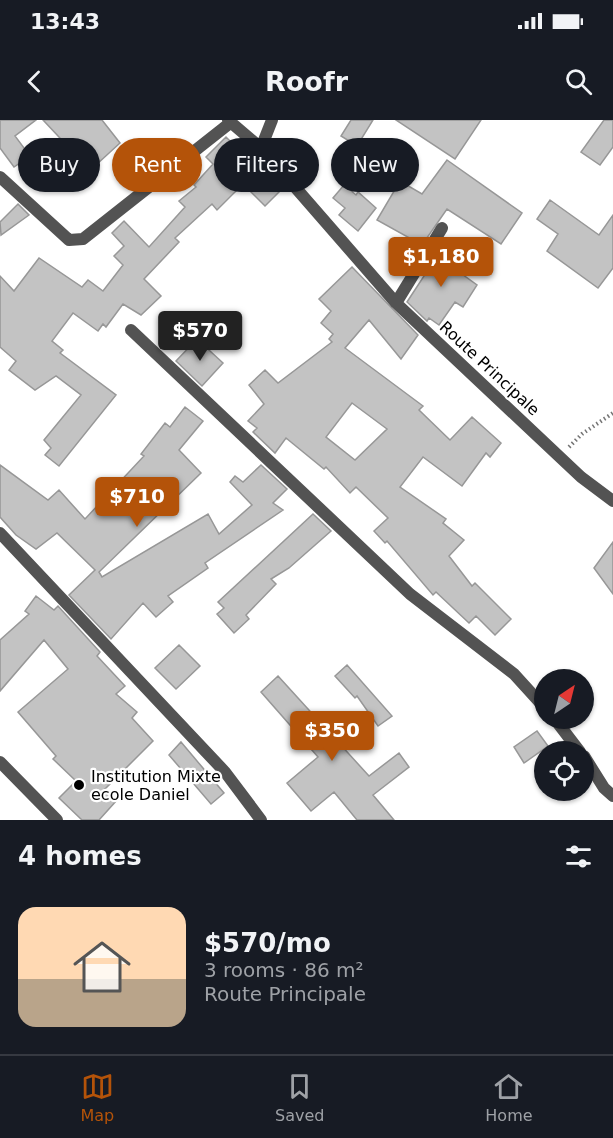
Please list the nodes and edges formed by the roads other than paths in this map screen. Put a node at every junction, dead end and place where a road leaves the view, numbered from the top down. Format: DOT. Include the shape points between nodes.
graph roads {
  1 [pos="272,120"];
  2 [pos="229,121"];
  3 [pos="249,138"];
  4 [pos="265,138"];
  5 [pos="0,177"];
  6 [pos="299,192"];
  7 [pos="442,228"];
  8 [pos="396,303"];
  9 [pos="131,330"];
  10 [pos="613,501"];
  11 [pos="0,533"];
  12 [pos="534,696"];
  13 [pos="562,729"];
  14 [pos="572,741"];
  15 [pos="0,762"];
  16 [pos="594,772"];
  17 [pos="613,796"];
  18 [pos="57,820"];
  19 [pos="261,820"];
  1 -- 4 [label="street"];
  2 -- 3 [label="street, Route Principale"];
  2 -- 5 [label="street" via="83,239 69,240"];
  6 -- 8 [label="street, Route Principale"];
  7 -- 8 [label="street"];
  8 -- 10 [label="street, Route Principale" via="581,477"];
  9 -- 12 [label="street" via="410,594 514,674"];
  11 -- 19 [label="street" via="225,772"];
  13 -- 14 [label="street"];
  15 -- 18 [label="street"];
  16 -- 17 [label="street"];
}
